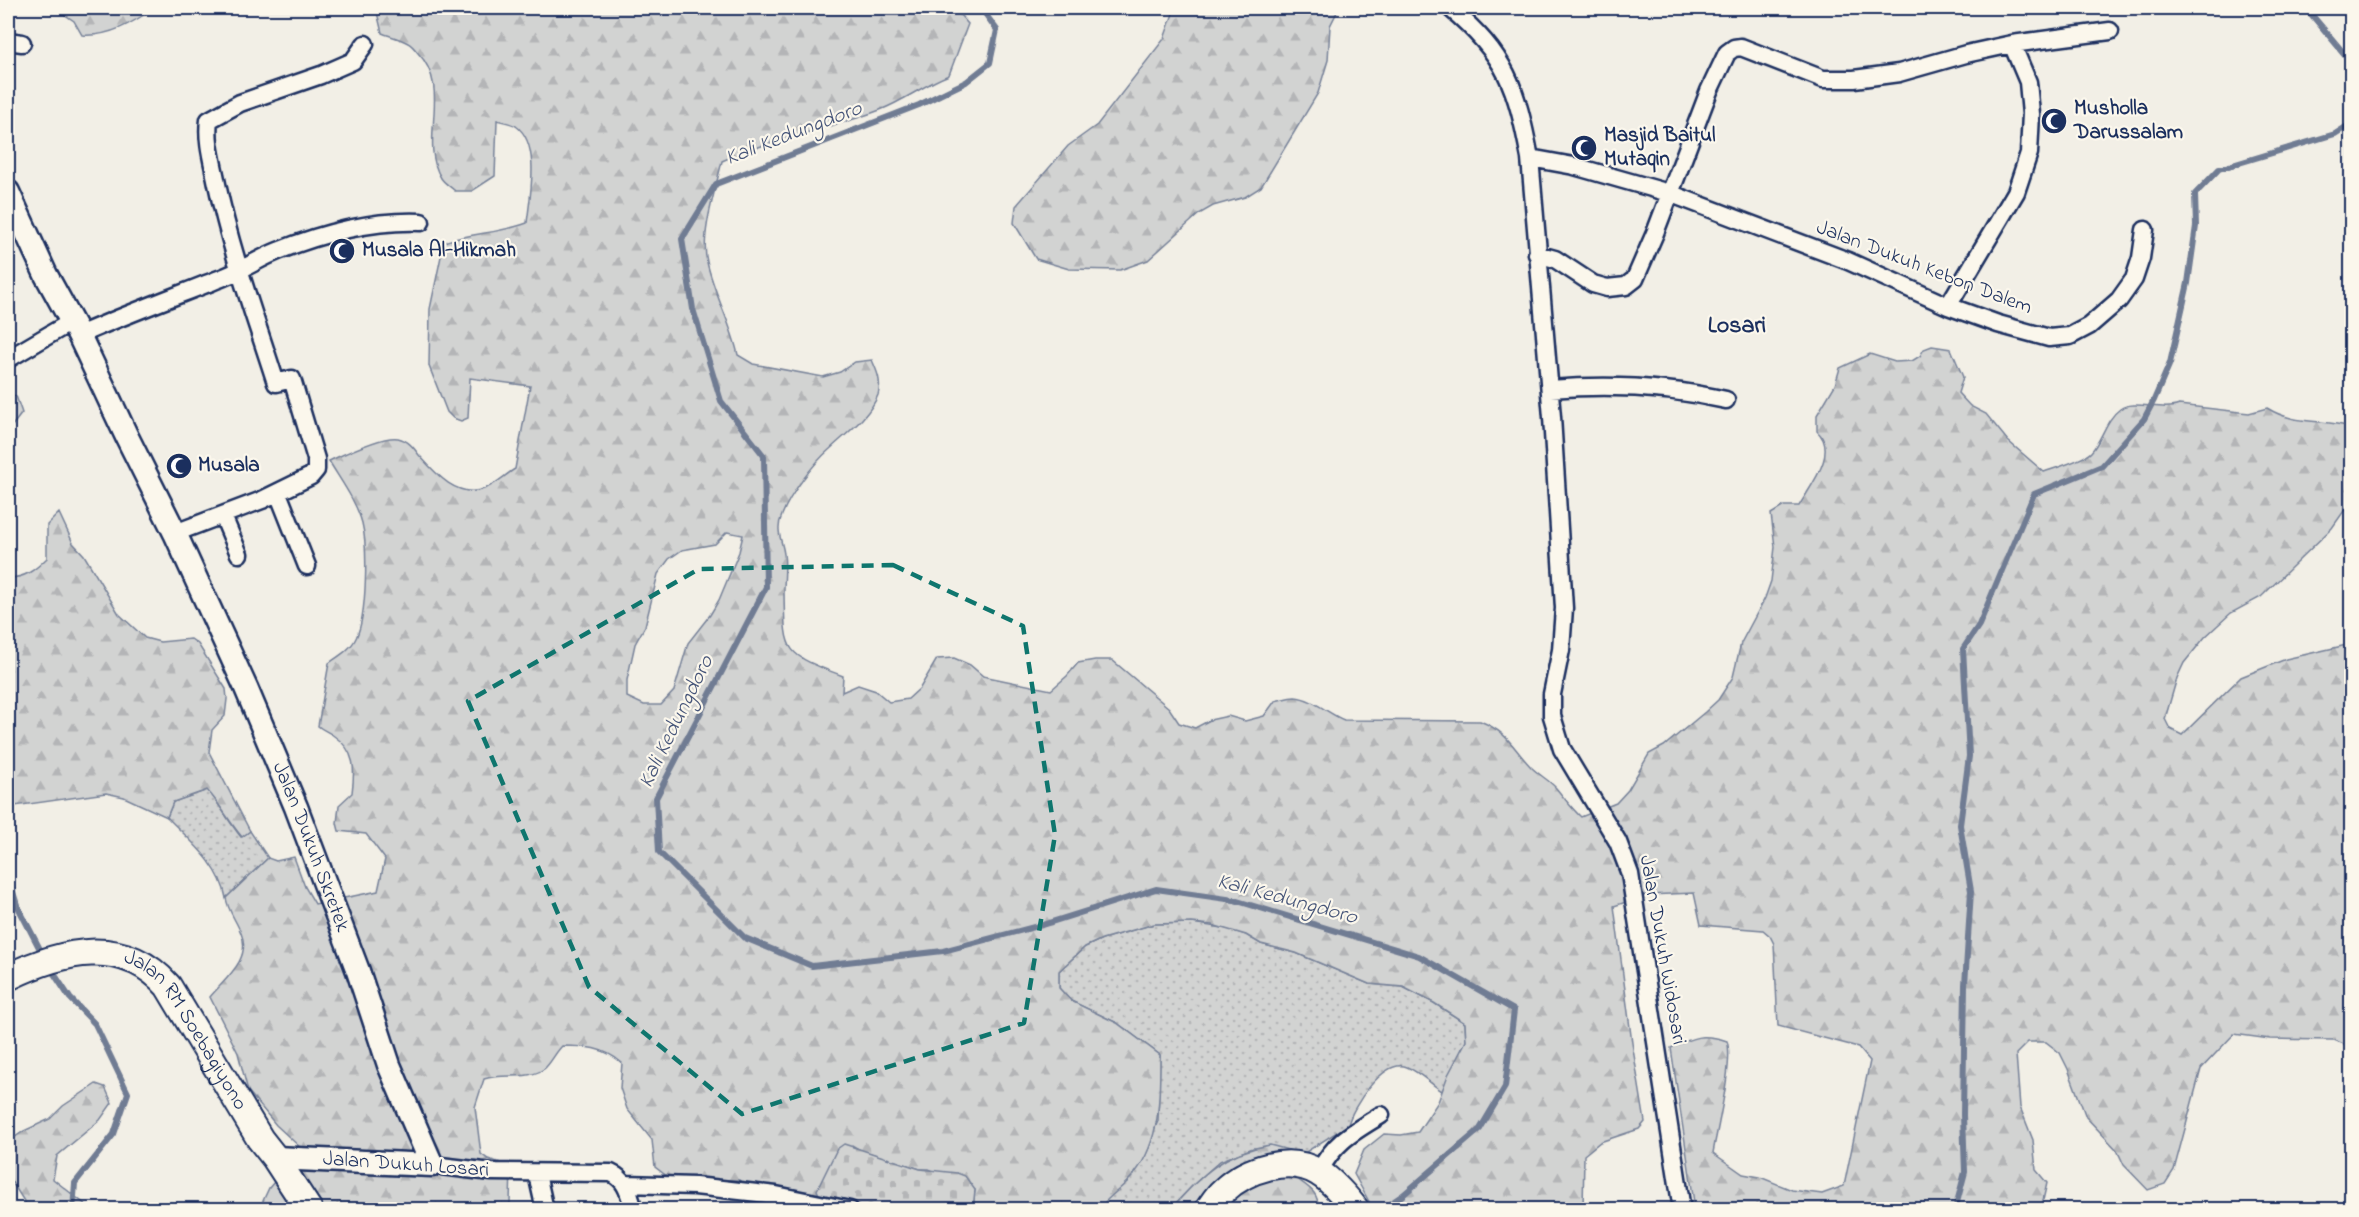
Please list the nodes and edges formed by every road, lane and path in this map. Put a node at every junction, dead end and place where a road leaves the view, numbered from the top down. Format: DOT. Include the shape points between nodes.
graph roads {
  1 [pos="1450,8"];
  2 [pos="2110,32"];
  3 [pos="365,44"];
  4 [pos="2012,44"];
  5 [pos="1530,158"];
  6 [pos="8,192"];
  7 [pos="1670,193"];
  8 [pos="421,222"];
  9 [pos="2145,230"];
  10 [pos="1537,254"];
  11 [pos="239,270"];
  12 [pos="1948,306"];
  13 [pos="75,329"];
  14 [pos="8,359"];
  15 [pos="1550,389"];
  16 [pos="1726,400"];
  17 [pos="278,493"];
  18 [pos="223,516"];
  19 [pos="176,533"];
  20 [pos="239,554"];
  21 [pos="307,566"];
  22 [pos="8,977"];
  23 [pos="1381,1115"];
  24 [pos="275,1158"];
  25 [pos="432,1166"];
  26 [pos="1319,1172"];
  27 [pos="537,1174"];
  28 [pos="626,1184"];
  29 [pos="1355,1208"];
  30 [pos="309,1209"];
  31 [pos="545,1209"];
  32 [pos="634,1209"];
  33 [pos="850,1209"];
  34 [pos="1208,1209"];
  35 [pos="1682,1209"];
  1 -- 5 [label="street" via="1482,36 1505,68 1518,102"];
  2 -- 4 [label="street"];
  3 -- 11 [label="street" via="352,61 240,103 208,120 209,146"];
  4 -- 7 [label="street" via="1899,73 1854,79 1823,79 1742,47 1734,48 1726,53 1709,91"];
  4 -- 12 [label="street" via="2028,82 2029,153 2016,192"];
  5 -- 7 [label="street, Jalan Dukuh Kebon Dalem"];
  5 -- 10 [label="street"];
  6 -- 13 [label="street, Jalan Dukuh Skretek"];
  7 -- 10 [label="street" via="1635,279 1626,286 1607,288 1593,284 1555,259"];
  7 -- 12 [label="street, Jalan Dukuh Kebon Dalem" via="1848,261"];
  8 -- 11 [label="street" via="375,224 320,236"];
  9 -- 12 [label="street, Jalan Dukuh Kebon Dalem" via="2134,279 2119,300 2089,326 2070,336 2049,338 2032,334"];
  10 -- 15 [label="street"];
  11 -- 13 [label="street" via="129,313"];
  11 -- 17 [label="street" via="276,383 292,379 316,459 316,470 311,476"];
  13 -- 14 [label="street"];
  13 -- 19 [label="street, Jalan Dukuh Skretek"];
  15 -- 16 [label="street" via="1673,391"];
  15 -- 35 [label="street, Jalan Dukuh Widosari" via="1564,608 1551,705 1554,729 1618,843 1630,874"];
  17 -- 18 [label="street"];
  17 -- 21 [label="street"];
  18 -- 19 [label="street"];
  18 -- 20 [label="street"];
  19 -- 25 [label="street, Jalan Dukuh Skretek" via="296,807 389,1065"];
  22 -- 24 [label="main road, Jalan RM Soebagiyono" via="59,956 100,952 139,961 156,972"];
  23 -- 26 [label="street" via="1343,1138"];
  24 -- 25 [label="street, Jalan Dukuh Losari"];
  24 -- 30 [label="main road, Jalan RM Soebagiyono"];
  25 -- 27 [label="street, Jalan Dukuh Losari"];
  26 -- 29 [label="main road"];
  26 -- 34 [label="main road" via="1275,1165 1236,1181"];
  27 -- 28 [label="street, Jalan Dukuh Losari" via="611,1173"];
  27 -- 31 [label="street"];
  28 -- 32 [label="street"];
  28 -- 33 [label="street" via="695,1186 776,1195"];
}
